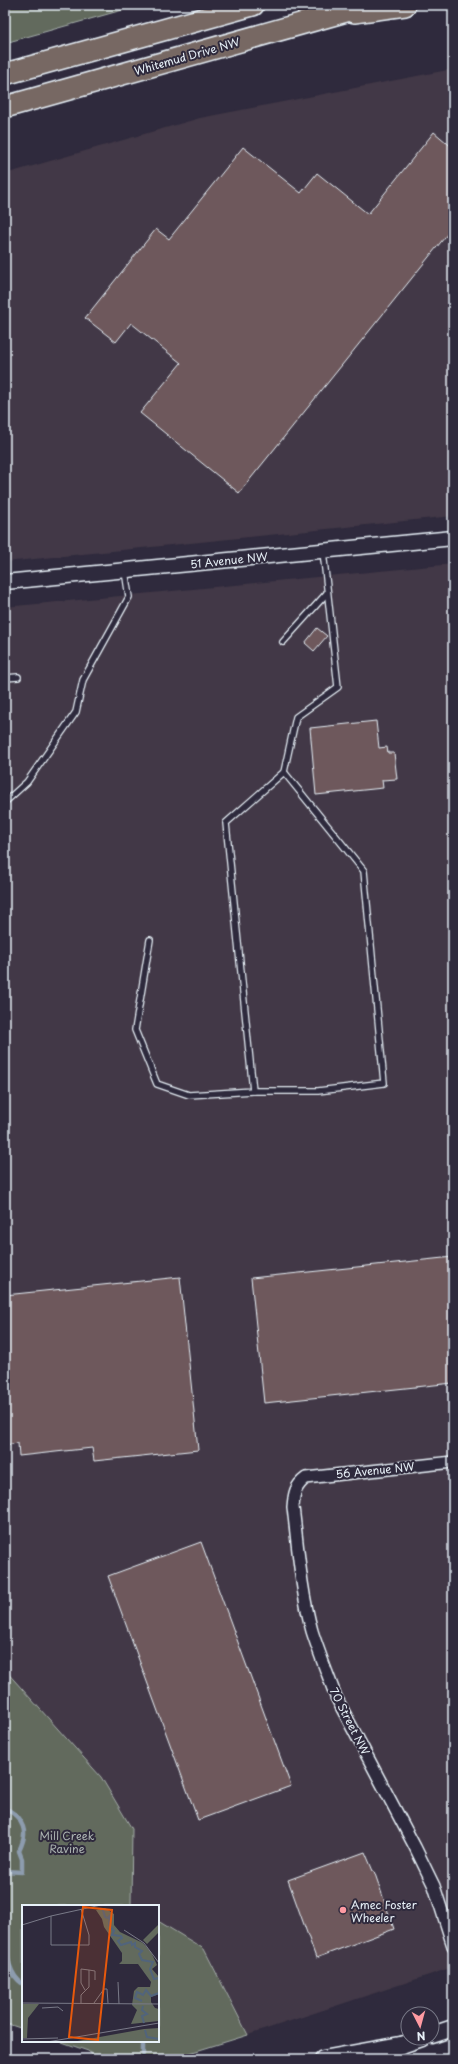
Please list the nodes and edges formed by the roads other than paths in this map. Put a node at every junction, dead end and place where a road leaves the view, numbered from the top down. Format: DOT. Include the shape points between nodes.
graph roads {
  1 [pos="254,5"];
  2 [pos="368,5"];
  3 [pos="405,5"];
  4 [pos="334,15"];
  5 [pos="5,74"];
  6 [pos="5,107"];
  7 [pos="453,538"];
  8 [pos="323,551"];
  9 [pos="125,571"];
  10 [pos="5,582"];
  11 [pos="327,593"];
  12 [pos="283,642"];
  13 [pos="18,677"];
  14 [pos="5,678"];
  15 [pos="284,772"];
  16 [pos="5,802"];
  17 [pos="150,940"];
  18 [pos="253,1091"];
  19 [pos="453,1462"];
  20 [pos="298,1483"];
  21 [pos="453,1946"];
  22 [pos="453,2028"];
  23 [pos="440,2032"];
  24 [pos="400,2045"];
  25 [pos="323,2059"];
  26 [pos="368,2059"];
  1 -- 5 [label="highway"];
  2 -- 4 [label="highway, Whitemud Drive NW"];
  3 -- 4 [label="highway"];
  4 -- 6 [label="highway, Whitemud Drive NW"];
  7 -- 8 [label="street, 51 Avenue NW"];
  8 -- 9 [label="street, 51 Avenue NW"];
  8 -- 11 [label="lane"];
  9 -- 10 [label="street, 51 Avenue NW"];
  9 -- 16 [label="lane" via="129,597 83,680 76,712 27,782"];
  11 -- 12 [label="lane"];
  11 -- 15 [label="lane" via="338,687 296,717"];
  13 -- 14 [label="lane"];
  15 -- 18 [label="lane" via="226,823"];
  15 -- 18 [label="lane" via="364,871 384,1083 318,1090"];
  17 -- 18 [label="lane" via="135,1030 157,1084 188,1095"];
  19 -- 20 [label="street, 56 Avenue NW" via="318,1476 306,1478"];
  20 -- 21 [label="street, 70 Street NW" via="293,1507 303,1587 312,1630 336,1697 434,1886"];
  22 -- 23 [label="main road"];
  24 -- 25 [label="main road"];
  24 -- 26 [label="main road"];
}
